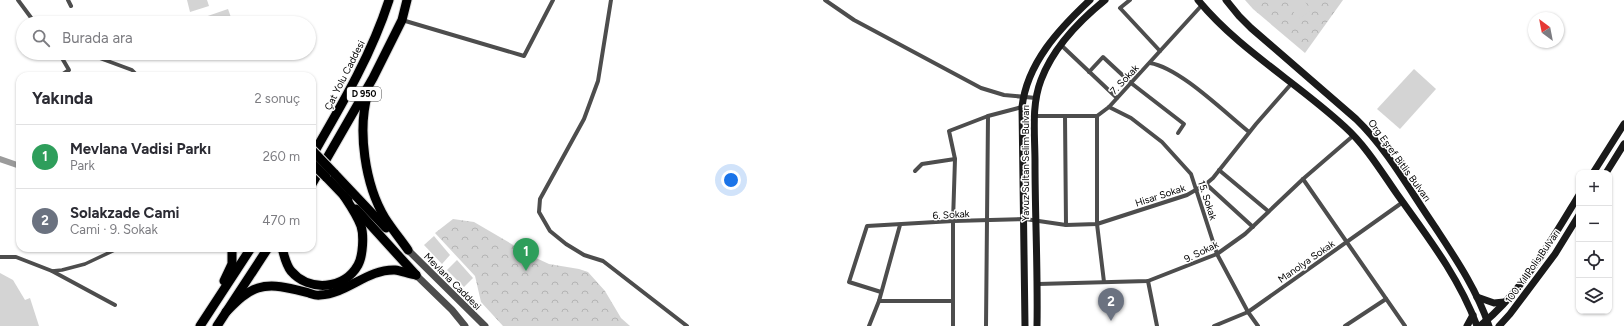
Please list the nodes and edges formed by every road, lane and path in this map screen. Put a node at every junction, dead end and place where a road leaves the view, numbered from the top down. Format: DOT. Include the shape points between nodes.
graph roads {
  1 [pos="18,0"];
  2 [pos="68,0"];
  3 [pos="389,0"];
  4 [pos="407,0"];
  5 [pos="553,0"];
  6 [pos="611,0"];
  7 [pos="825,0"];
  8 [pos="1090,0"];
  9 [pos="1105,0"];
  10 [pos="1130,0"];
  11 [pos="1226,0"];
  12 [pos="1200,2"];
  13 [pos="71,6"];
  14 [pos="30,16"];
  15 [pos="402,20"];
  16 [pos="1061,44"];
  17 [pos="1160,51"];
  18 [pos="63,60"];
  19 [pos="105,60"];
  20 [pos="1150,63"];
  21 [pos="66,72"];
  22 [pos="134,72"];
  23 [pos="1089,72"];
  24 [pos="373,78"];
  25 [pos="1131,83"];
  26 [pos="1292,83"];
  27 [pos="1023,98"];
  28 [pos="1036,98"];
  29 [pos="1118,98"];
  30 [pos="1022,107"];
  31 [pos="1109,107"];
  32 [pos="988,116"];
  33 [pos="1035,116"];
  34 [pos="1065,116"];
  35 [pos="1097,116"];
  36 [pos="1624,124"];
  37 [pos="1249,132"];
  38 [pos="1178,134"];
  39 [pos="1354,135"];
  40 [pos="1624,144"];
  41 [pos="316,149"];
  42 [pos="316,156"];
  43 [pos="955,159"];
  44 [pos="316,166"];
  45 [pos="1219,170"];
  46 [pos="1595,170"];
  47 [pos="1608,170"];
  48 [pos="915,171"];
  49 [pos="330,175"];
  50 [pos="316,177"];
  51 [pos="1303,178"];
  52 [pos="1206,184"];
  53 [pos="1196,190"];
  54 [pos="344,196"];
  55 [pos="1576,200"];
  56 [pos="1403,202"];
  57 [pos="1268,212"];
  58 [pos="1025,219"];
  59 [pos="987,220"];
  60 [pos="1576,220"];
  61 [pos="953,221"];
  62 [pos="1035,221"];
  63 [pos="1097,224"];
  64 [pos="900,225"];
  65 [pos="1066,225"];
  66 [pos="1253,227"];
  67 [pos="1348,242"];
  68 [pos="408,250"];
  69 [pos="110,252"];
  70 [pos="232,252"];
  71 [pos="249,252"];
  72 [pos="265,252"];
  73 [pos="283,252"];
  74 [pos="1217,254"];
  75 [pos="0,257"];
  76 [pos="52,271"];
  77 [pos="416,275"];
  78 [pos="1148,281"];
  79 [pos="1104,282"];
  80 [pos="1038,284"];
  81 [pos="881,292"];
  82 [pos="1477,297"];
  83 [pos="1386,299"];
  84 [pos="879,301"];
  85 [pos="953,301"];
  86 [pos="1504,302"];
  87 [pos="215,303"];
  88 [pos="115,305"];
  89 [pos="226,312"];
  90 [pos="1248,312"];
  91 [pos="1510,314"];
  92 [pos="1473,315"];
  93 [pos="1488,323"];
  94 [pos="200,326"];
  95 [pos="217,326"];
  96 [pos="465,326"];
  97 [pos="484,326"];
  98 [pos="686,326"];
  99 [pos="869,326"];
  100 [pos="953,326"];
  101 [pos="986,326"];
  102 [pos="1025,326"];
  103 [pos="1037,326"];
  104 [pos="1157,326"];
  105 [pos="1214,326"];
  106 [pos="1258,326"];
  107 [pos="1345,326"];
  108 [pos="1405,326"];
  109 [pos="1467,326"];
  110 [pos="1478,326"];
  111 [pos="1499,326"];
  112 [pos="1510,326"];
  1 -- 14 [label="street"];
  2 -- 13 [label="street"];
  3 -- 41 [label="highway, Çat Yolu Caddesi / D 950" via="365,62"];
  4 -- 15 [label="highway, D 950"];
  5 -- 15 [label="street" via="524,56"];
  6 -- 98 [label="street" via="598,81 584,120 540,199 539,212 550,231 566,244 584,255 603,262"];
  7 -- 27 [label="street" via="860,24 981,88"];
  8 -- 27 [label="main road, Yavuz Sultan Selim Bulvarı" via="1045,49 1030,75"];
  9 -- 16 [label="main road, Yavuz Sultan Selim Bulvarı"];
  10 -- 17 [label="street" via="1120,8"];
  11 -- 82 [label="main road, Org Eşref Bitlis Bulvarı" via="1251,28 1370,134 1456,257"];
  12 -- 17 [label="street, 7. Sokak"];
  12 -- 26 [label="main road" via="1227,30"];
  15 -- 24 [label="highway, D 950"];
  16 -- 23 [label="street"];
  16 -- 28 [label="main road, Yavuz Sultan Selim Bulvarı" via="1046,69"];
  17 -- 20 [label="street, 7. Sokak"];
  18 -- 21 [label="street" via="69,70"];
  19 -- 22 [label="street"];
  20 -- 25 [label="street, 7. Sokak"];
  20 -- 37 [label="street" via="1160,65 1183,78"];
  23 -- 25 [label="street" via="1103,57"];
  23 -- 29 [label="street"];
  24 -- 50 [label="highway, D 950"];
  24 -- 68 [label="highway" via="366,99 363,127 366,162 375,197 385,218"];
  25 -- 29 [label="street, 7. Sokak"];
  25 -- 38 [label="street" via="1184,124"];
  26 -- 37 [label="street, Hisar Sokak"];
  26 -- 39 [label="main road"];
  27 -- 28 [label="street"];
  27 -- 30 [label="main road, Yavuz Sultan Selim Bulvarı"];
  28 -- 33 [label="main road, Yavuz Sultan Selim Bulvarı"];
  29 -- 31 [label="street, 7. Sokak"];
  30 -- 32 [label="street"];
  30 -- 58 [label="main road, Yavuz Sultan Selim Bulvarı"];
  31 -- 35 [label="street, 7. Sokak"];
  31 -- 53 [label="street, 15. Sokak" via="1132,118 1162,142 1191,174"];
  32 -- 43 [label="street" via="949,131"];
  32 -- 59 [label="street"];
  33 -- 34 [label="street"];
  33 -- 62 [label="main road, Yavuz Sultan Selim Bulvarı"];
  34 -- 35 [label="street"];
  34 -- 65 [label="street"];
  35 -- 63 [label="street"];
  36 -- 46 [label="main road"];
  37 -- 45 [label="street, Hisar Sokak"];
  39 -- 51 [label="street, 9. Sokak"];
  39 -- 56 [label="main road"];
  40 -- 47 [label="main road"];
  42 -- 49 [label="highway, bridge"];
  43 -- 48 [label="street" via="922,164"];
  43 -- 61 [label="street"];
  44 -- 49 [label="highway, bridge"];
  45 -- 52 [label="street, Hisar Sokak"];
  45 -- 57 [label="street"];
  49 -- 54 [label="highway"];
  49 -- 68 [label="highway"];
  51 -- 57 [label="street, 9. Sokak"];
  51 -- 67 [label="street"];
  52 -- 53 [label="street, Hisar Sokak"];
  52 -- 66 [label="street"];
  53 -- 63 [label="street, Hisar Sokak"];
  53 -- 74 [label="street, 15. Sokak"];
  54 -- 73 [label="highway" via="361,226 363,241 358,264 349,275 340,282 320,286 301,280 290,270"];
  54 -- 77 [label="highway"];
  55 -- 86 [label="main road" via="1538,262"];
  56 -- 67 [label="street, Manolya Sokak"];
  56 -- 92 [label="main road" via="1451,272"];
  57 -- 66 [label="street, 9. Sokak"];
  58 -- 59 [label="street, 6. Sokak"];
  58 -- 62 [label="street, 6. Sokak"];
  58 -- 102 [label="main road, Yavuz Sultan Selim Bulvarı"];
  59 -- 61 [label="street, 6. Sokak"];
  59 -- 101 [label="street"];
  60 -- 91 [label="main road, 100. Yıl Polis Bulvarı" via="1555,254"];
  61 -- 64 [label="street, 6. Sokak"];
  61 -- 85 [label="street"];
  62 -- 65 [label="street, Hisar Sokak"];
  62 -- 80 [label="main road, Yavuz Sultan Selim Bulvarı"];
  63 -- 65 [label="street, Hisar Sokak"];
  63 -- 79 [label="street"];
  64 -- 81 [label="street"];
  64 -- 81 [label="street, 6. Sokak" via="867,226 849,282"];
  66 -- 74 [label="street, 9. Sokak"];
  67 -- 83 [label="street"];
  67 -- 90 [label="street, Manolya Sokak"];
  68 -- 97 [label="street, Mevlana Caddesi"];
  69 -- 76 [label="street" via="85,264"];
  70 -- 87 [label="highway" via="232,264"];
  71 -- 87 [label="highway"];
  72 -- 89 [label="highway"];
  74 -- 78 [label="street, 9. Sokak"];
  74 -- 90 [label="street, 15. Sokak"];
  75 -- 76 [label="street" via="16,257"];
  76 -- 88 [label="street"];
  77 -- 89 [label="highway" via="395,270 383,271 330,294 319,296 282,287 258,288"];
  77 -- 96 [label="street"];
  78 -- 79 [label="street, 9. Sokak"];
  78 -- 104 [label="street"];
  79 -- 80 [label="street, 9. Sokak"];
  80 -- 103 [label="main road, Yavuz Sultan Selim Bulvarı"];
  81 -- 84 [label="street"];
  82 -- 86 [label="main road" via="1494,303"];
  82 -- 93 [label="main road, Org Eşref Bitlis Bulvarı"];
  83 -- 107 [label="street"];
  83 -- 108 [label="street"];
  84 -- 85 [label="street"];
  84 -- 99 [label="street"];
  85 -- 100 [label="street"];
  86 -- 93 [label="main road"];
  87 -- 94 [label="highway"];
  89 -- 95 [label="highway"];
  90 -- 105 [label="street, Manolya Sokak"];
  90 -- 106 [label="street, 15. Sokak"];
  91 -- 111 [label="main road, 100. Yıl Polis Bulvarı"];
  91 -- 112 [label="main road"];
  92 -- 109 [label="main road"];
  92 -- 110 [label="main road"];
  93 -- 110 [label="main road"];
}
